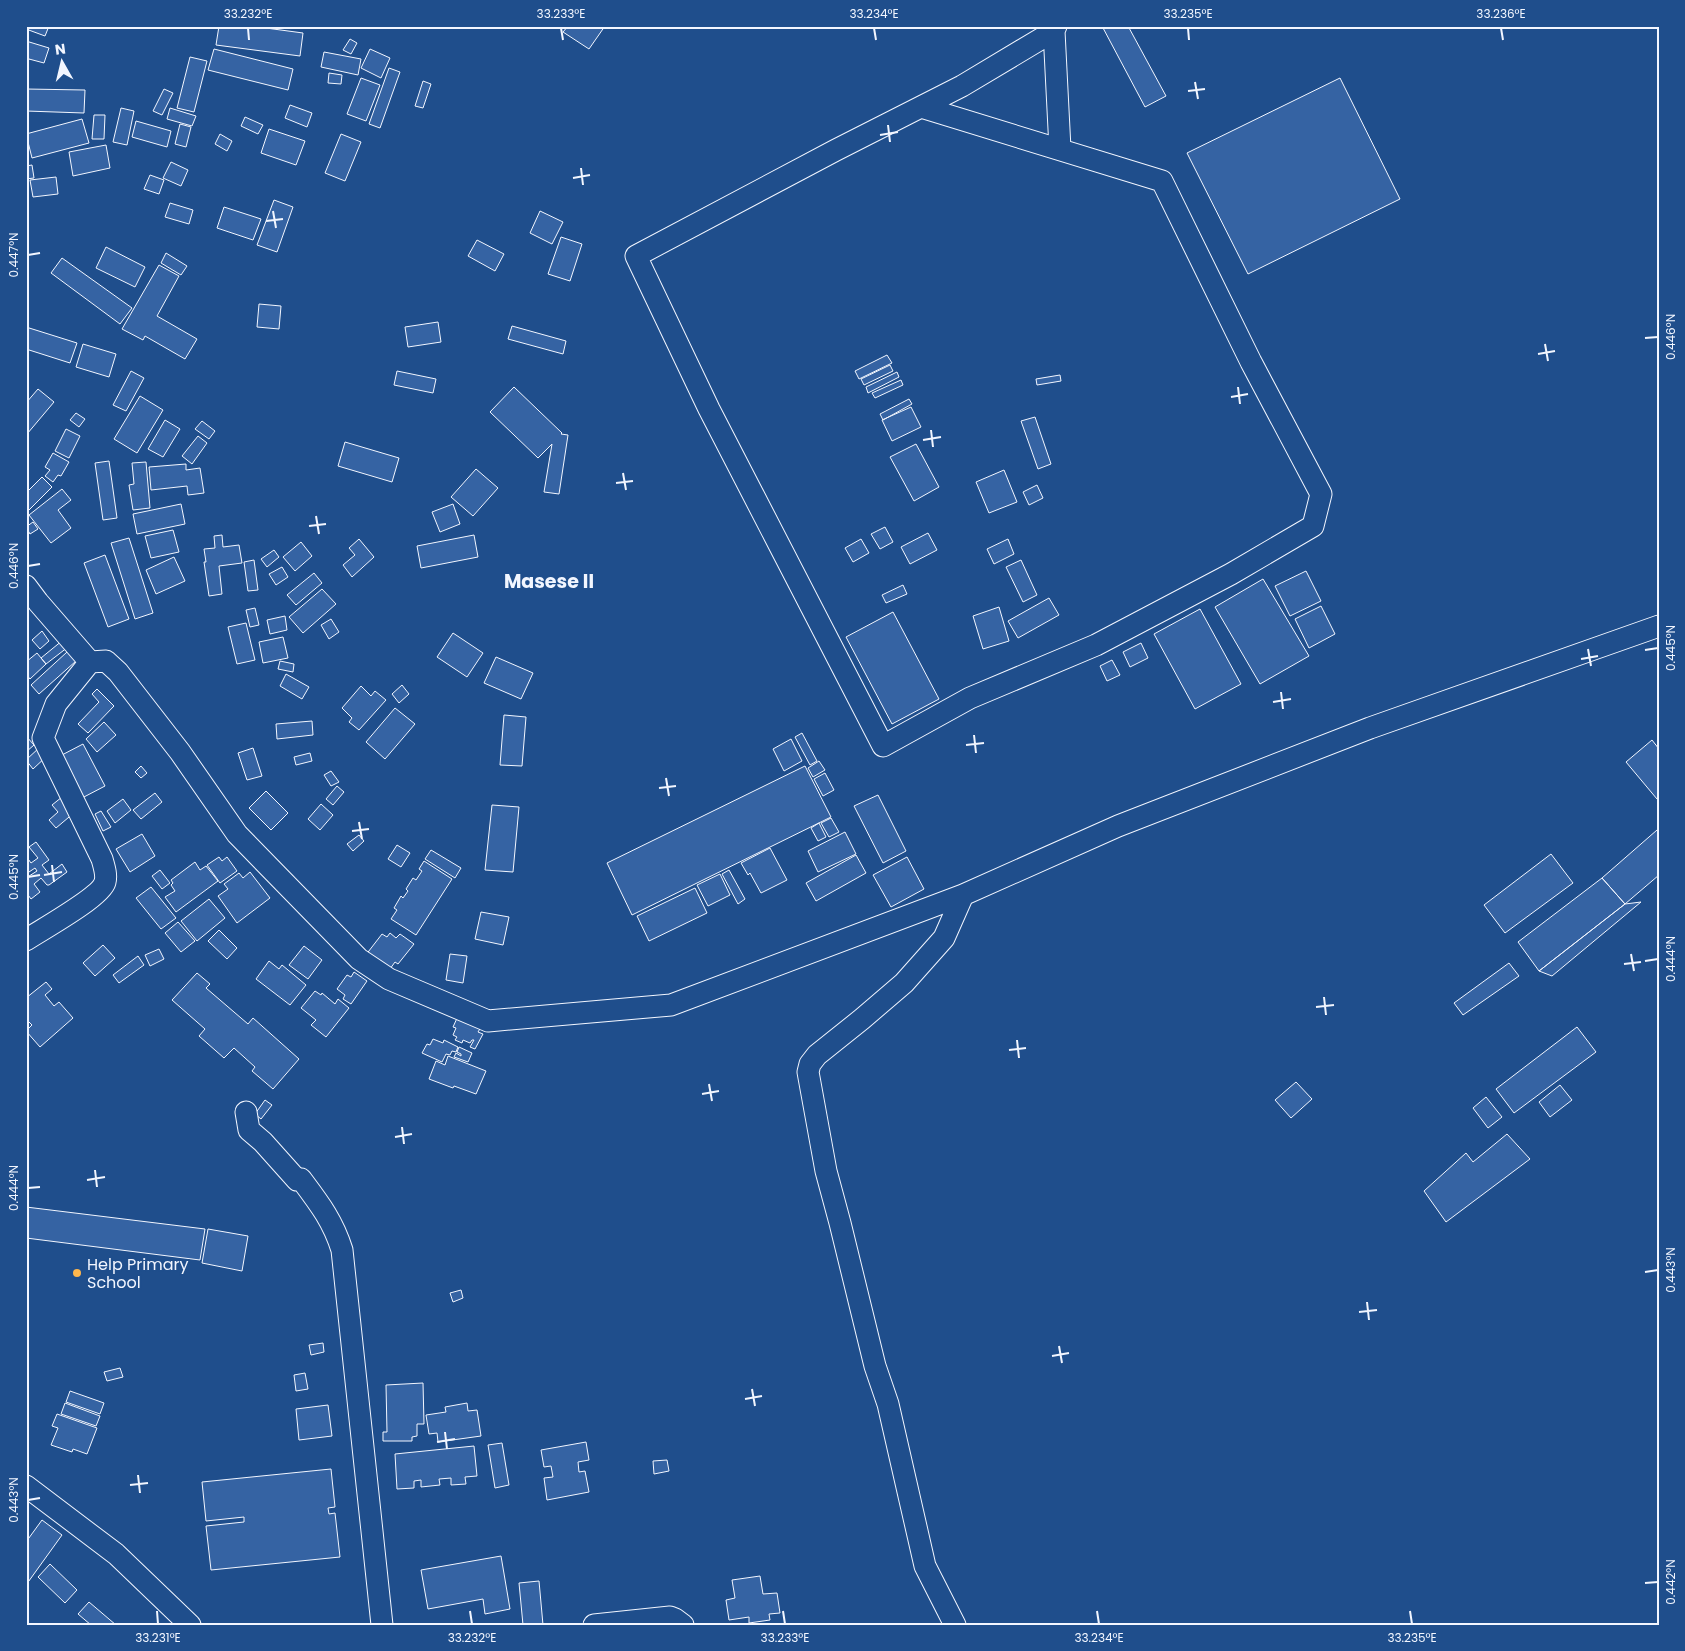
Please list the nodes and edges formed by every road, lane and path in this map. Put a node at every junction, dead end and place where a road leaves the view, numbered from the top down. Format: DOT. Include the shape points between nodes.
graph roads {
  1 [pos="1055,28"];
  2 [pos="921,107"];
  3 [pos="1060,149"];
  4 [pos="26,586"];
  5 [pos="1659,626"];
  6 [pos="90,662"];
  7 [pos="963,895"];
  8 [pos="26,940"];
  9 [pos="246,1112"];
  10 [pos="26,1486"];
  11 [pos="190,1625"];
  12 [pos="382,1625"];
  13 [pos="594,1625"];
  14 [pos="683,1625"];
  15 [pos="955,1625"];
  1 -- 2 [label="street" via="962,86"];
  1 -- 3 [label="street"];
  2 -- 3 [label="street"];
  2 -- 3 [label="street" via="636,256 709,409 883,746 970,698 1096,645 1313,526 1321,494 1251,362 1162,181"];
  4 -- 6 [label="street"];
  5 -- 7 [label="street" via="1361,732 1118,826"];
  6 -- 7 [label="street" via="106,661 118,672 180,752 237,834 359,959 388,979 488,1021 671,1005"];
  6 -- 8 [label="street" via="56,704 43,738 102,859 105,882 102,890"];
  7 -- 15 [label="street" via="944,938 904,983 817,1055 808,1072 826,1171 875,1366 888,1404 925,1566"];
  9 -- 12 [label="street" via="249,1130 297,1180 301,1179 326,1213 342,1250"];
  10 -- 11 [label="street" via="116,1554"];
  13 -- 14 [label="street" via="670,1618"];
}
